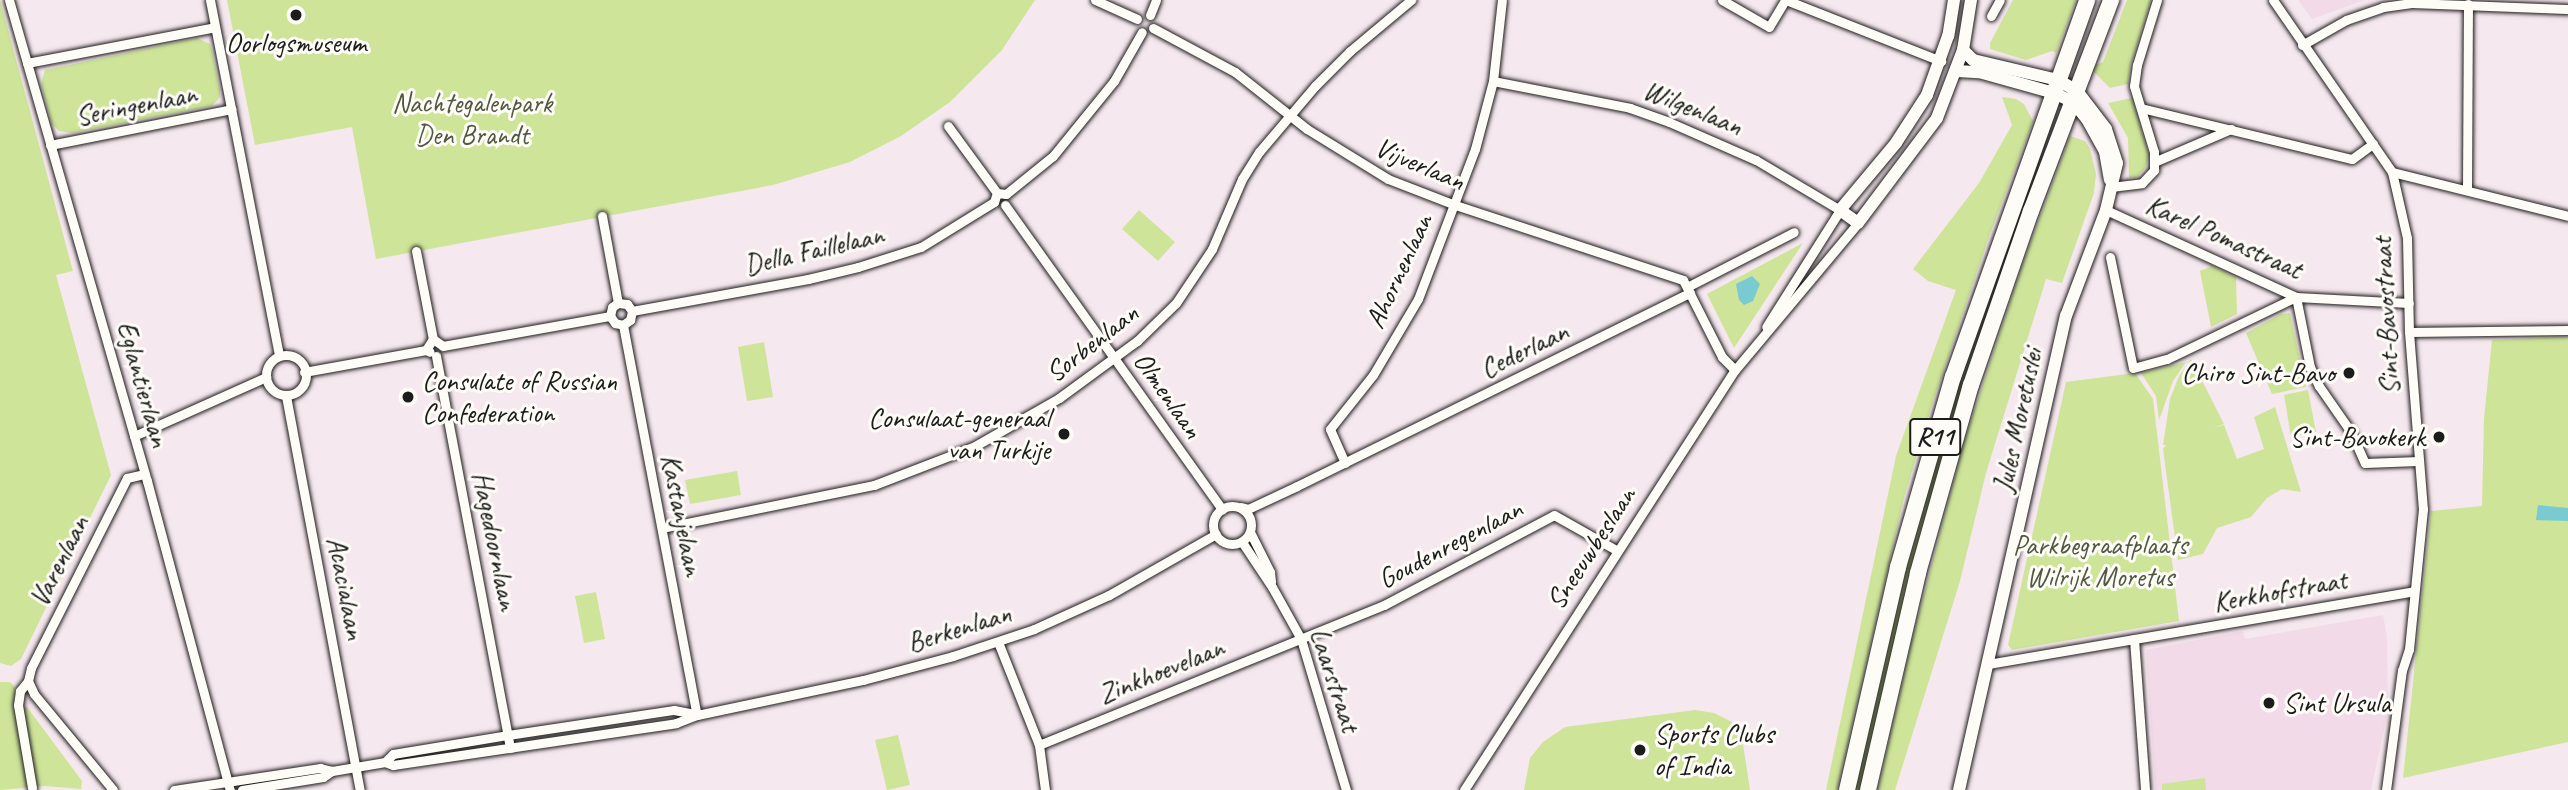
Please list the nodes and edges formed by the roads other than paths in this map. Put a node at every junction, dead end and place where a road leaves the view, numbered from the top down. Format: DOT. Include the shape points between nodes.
graph roads {
  1 [pos="9,0"];
  2 [pos="210,0"];
  3 [pos="1095,0"];
  4 [pos="1156,0"];
  5 [pos="1411,0"];
  6 [pos="1502,0"];
  7 [pos="1722,0"];
  8 [pos="1786,0"];
  9 [pos="1954,0"];
  10 [pos="1971,0"];
  11 [pos="2000,0"];
  12 [pos="2087,0"];
  13 [pos="2111,0"];
  14 [pos="2157,0"];
  15 [pos="2273,0"];
  16 [pos="2468,4"];
  17 [pos="2568,9"];
  18 [pos="1150,15"];
  19 [pos="1992,16"];
  20 [pos="1137,19"];
  21 [pos="215,27"];
  22 [pos="1153,28"];
  23 [pos="1142,32"];
  24 [pos="2302,45"];
  25 [pos="1963,50"];
  26 [pos="1941,61"];
  27 [pos="27,63"];
  28 [pos="1957,71"];
  29 [pos="1493,81"];
  30 [pos="2056,87"];
  31 [pos="2075,97"];
  32 [pos="2141,108"];
  33 [pos="231,109"];
  34 [pos="1290,114"];
  35 [pos="948,126"];
  36 [pos="2231,129"];
  37 [pos="2373,144"];
  38 [pos="50,145"];
  39 [pos="2154,162"];
  40 [pos="2392,172"];
  41 [pos="2111,187"];
  42 [pos="2467,190"];
  43 [pos="1000,199"];
  44 [pos="1455,205"];
  45 [pos="1840,210"];
  46 [pos="2106,210"];
  47 [pos="602,216"];
  48 [pos="2568,216"];
  49 [pos="1858,223"];
  50 [pos="1794,232"];
  51 [pos="416,250"];
  52 [pos="2110,257"];
  53 [pos="1688,290"];
  54 [pos="2296,297"];
  55 [pos="618,303"];
  56 [pos="2409,303"];
  57 [pos="632,311"];
  58 [pos="610,316"];
  59 [pos="623,325"];
  60 [pos="2568,330"];
  61 [pos="2409,332"];
  62 [pos="1763,335"];
  63 [pos="433,339"];
  64 [pos="443,346"];
  65 [pos="426,350"];
  66 [pos="279,355"];
  67 [pos="436,356"];
  68 [pos="1114,359"];
  69 [pos="1735,370"];
  70 [pos="304,372"];
  71 [pos="265,377"];
  72 [pos="286,396"];
  73 [pos="134,436"];
  74 [pos="2418,461"];
  75 [pos="1345,463"];
  76 [pos="145,474"];
  77 [pos="1297,486"];
  78 [pos="1241,508"];
  79 [pos="1222,509"];
  80 [pos="1251,518"];
  81 [pos="662,528"];
  82 [pos="1250,532"];
  83 [pos="1216,534"];
  84 [pos="1242,542"];
  85 [pos="1616,550"];
  86 [pos="1272,587"];
  87 [pos="2414,591"];
  88 [pos="1301,639"];
  89 [pos="2134,639"];
  90 [pos="998,642"];
  91 [pos="1988,664"];
  92 [pos="28,681"];
  93 [pos="697,715"];
  94 [pos="508,735"];
  95 [pos="1039,745"];
  96 [pos="510,747"];
  97 [pos="385,762"];
  98 [pos="356,766"];
  99 [pos="332,771"];
  100 [pos="229,786"];
  101 [pos="32,788"];
  102 [pos="113,790"];
  103 [pos="174,790"];
  104 [pos="242,790"];
  105 [pos="360,790"];
  106 [pos="1045,790"];
  107 [pos="1346,790"];
  108 [pos="1464,790"];
  109 [pos="1847,790"];
  110 [pos="1868,790"];
  111 [pos="1959,790"];
  112 [pos="2146,790"];
  113 [pos="2386,790"];
  1 -- 27 [label="street, Eglantierlaan"];
  2 -- 21 [label="street"];
  3 -- 20 [label="street"];
  4 -- 18 [label="street"];
  5 -- 34 [label="street, Sorbenlaan" via="1350,51"];
  6 -- 29 [label="street, Ahornenlaan"];
  7 -- 8 [label="street" via="1769,27"];
  8 -- 26 [label="street"];
  9 -- 26 [label="street"];
  10 -- 25 [label="street"];
  11 -- 19 [label="street"];
  12 -- 30 [label="highway, R11"];
  13 -- 31 [label="highway, R11"];
  14 -- 32 [label="street" via="2137,65 2134,86"];
  15 -- 24 [label="street, Sint-Bavostraat"];
  16 -- 17 [label="street"];
  16 -- 24 [label="street" via="2383,7 2346,20"];
  16 -- 42 [label="street"];
  18 -- 20 [label="street"];
  18 -- 22 [label="street"];
  20 -- 23 [label="street"];
  21 -- 27 [label="street"];
  21 -- 33 [label="street"];
  22 -- 23 [label="street"];
  22 -- 34 [label="street, Vijverlaan" via="1235,72"];
  23 -- 43 [label="street, Della Faillelaan" via="1083,122 1053,156"];
  24 -- 37 [label="street, Sint-Bavostraat"];
  25 -- 28 [label="street"];
  25 -- 30 [label="street, Jules Moretuslei" via="1973,60"];
  26 -- 45 [label="street" via="1909,124"];
  27 -- 38 [label="street, Eglantierlaan"];
  28 -- 30 [label="street, Jules Moretuslei"];
  28 -- 49 [label="street" via="1926,135"];
  29 -- 44 [label="street, Ahornenlaan"];
  29 -- 45 [label="street, Wilgenlaan" via="1630,108 1670,122 1756,160"];
  30 -- 31 [label="street, Jules Moretuslei"];
  30 -- 109 [label="highway, R11" via="1984,284 1929,456 1874,664"];
  31 -- 41 [label="street, Jules Moretuslei" via="2096,112 2115,149"];
  31 -- 110 [label="highway, R11" via="1967,398 1918,573"];
  32 -- 36 [label="street"];
  32 -- 39 [label="street"];
  33 -- 38 [label="street, Seringenlaan"];
  33 -- 66 [label="street"];
  34 -- 44 [label="street, Vijverlaan" via="1356,162"];
  34 -- 68 [label="street, Sorbenlaan" via="1242,179 1199,272 1158,321"];
  35 -- 43 [label="street, Olmenlaan"];
  36 -- 37 [label="street" via="2352,159"];
  36 -- 39 [label="street"];
  37 -- 40 [label="street, Sint-Bavostraat"];
  38 -- 73 [label="street, Eglantierlaan"];
  39 -- 41 [label="street" via="2154,170 2142,183"];
  40 -- 42 [label="street"];
  40 -- 56 [label="street, Sint-Bavostraat" via="2407,238"];
  41 -- 46 [label="street, Jules Moretuslei"];
  42 -- 48 [label="street"];
  43 -- 57 [label="street, Della Faillelaan" via="921,247 858,267"];
  43 -- 68 [label="street, Olmenlaan"];
  44 -- 53 [label="street, Vijverlaan" via="1683,280"];
  44 -- 75 [label="street, Ahornenlaan" via="1418,299 1373,375 1330,429"];
  45 -- 49 [label="street, Wilgenlaan"];
  45 -- 62 [label="street, Sneeuwbeslaan"];
  46 -- 54 [label="street, Karel Pomastraat"];
  46 -- 91 [label="street, Jules Moretuslei" via="2064,324"];
  47 -- 55 [label="street"];
  49 -- 62 [label="street, Sneeuwbeslaan"];
  50 -- 53 [label="street, Cederlaan"];
  51 -- 63 [label="street"];
  52 -- 54 [label="street" via="2133,368 2167,359"];
  53 -- 69 [label="street" via="1721,357"];
  53 -- 75 [label="street, Cederlaan"];
  54 -- 56 [label="street, Karel Pomastraat"];
  54 -- 74 [label="street" via="2310,367 2365,463"];
  55 -- 57 [label="street" via="627,304"];
  55 -- 58 [label="street"];
  56 -- 61 [label="street, Sint-Bavostraat"];
  57 -- 59 [label="street"];
  58 -- 59 [label="street"];
  58 -- 64 [label="street"];
  59 -- 81 [label="street, Kastanjelaan"];
  60 -- 61 [label="street"];
  61 -- 74 [label="street, Sint-Bavostraat"];
  62 -- 69 [label="street, Sneeuwbeslaan"];
  63 -- 64 [label="street"];
  63 -- 65 [label="street"];
  64 -- 67 [label="street"];
  65 -- 67 [label="street"];
  65 -- 70 [label="street"];
  66 -- 70 [label="street" via="297,359"];
  66 -- 71 [label="street" via="269,363"];
  67 -- 94 [label="street, Hagedoornlaan"];
  68 -- 79 [label="street, Olmenlaan"];
  68 -- 81 [label="street, Sorbenlaan" via="1059,398 936,463 836,495"];
  69 -- 85 [label="street, Sneeuwbeslaan"];
  70 -- 72 [label="street" via="302,388"];
  71 -- 72 [label="street" via="273,389"];
  71 -- 73 [label="street"];
  72 -- 98 [label="street, Acacialaan"];
  73 -- 76 [label="street, Eglantierlaan"];
  74 -- 87 [label="street, Sint-Bavostraat" via="2423,509"];
  75 -- 77 [label="street, Cederlaan"];
  76 -- 92 [label="street, Varenlaan" via="127,478"];
  76 -- 100 [label="street, Eglantierlaan"];
  77 -- 78 [label="street, Cederlaan"];
  77 -- 80 [label="street, Cederlaan" via="1252,513"];
  78 -- 79 [label="street"];
  78 -- 80 [label="street"];
  79 -- 83 [label="street" via="1213,523"];
  80 -- 82 [label="street"];
  81 -- 93 [label="street, Kastanjelaan"];
  82 -- 84 [label="street"];
  82 -- 86 [label="street, Laarstraat" via="1270,572"];
  83 -- 84 [label="street" via="1224,542"];
  83 -- 90 [label="street, Berkenlaan" via="1109,595"];
  84 -- 86 [label="street, Laarstraat"];
  85 -- 88 [label="street, Goudenregenlaan" via="1554,515 1384,605"];
  85 -- 108 [label="street, Sneeuwbeslaan"];
  86 -- 88 [label="street, Laarstraat"];
  87 -- 89 [label="street, Kerkhofstraat"];
  87 -- 113 [label="street, Sint-Bavostraat"];
  88 -- 95 [label="street, Zinkhoevelaan"];
  88 -- 107 [label="street, Laarstraat"];
  89 -- 91 [label="street, Kerkhofstraat"];
  89 -- 112 [label="street"];
  90 -- 93 [label="street, Berkenlaan" via="863,680"];
  90 -- 95 [label="street"];
  91 -- 111 [label="street, Jules Moretuslei"];
  92 -- 101 [label="street" via="20,691 18,705"];
  92 -- 102 [label="street"];
  93 -- 94 [label="street, Berkenlaan" via="674,710"];
  93 -- 96 [label="street, Berkenlaan" via="677,723"];
  94 -- 96 [label="street, Hagedoornlaan"];
  94 -- 97 [label="street, Berkenlaan" via="393,754"];
  95 -- 106 [label="street"];
  96 -- 97 [label="street, Berkenlaan" via="393,765"];
  97 -- 98 [label="street, Berkenlaan"];
  98 -- 99 [label="street, Berkenlaan"];
  98 -- 105 [label="street, Acacialaan"];
  99 -- 100 [label="street, Berkenlaan" via="320,768"];
  99 -- 104 [label="street, Berkenlaan" via="323,777"];
  100 -- 103 [label="street, Berkenlaan"];
}
